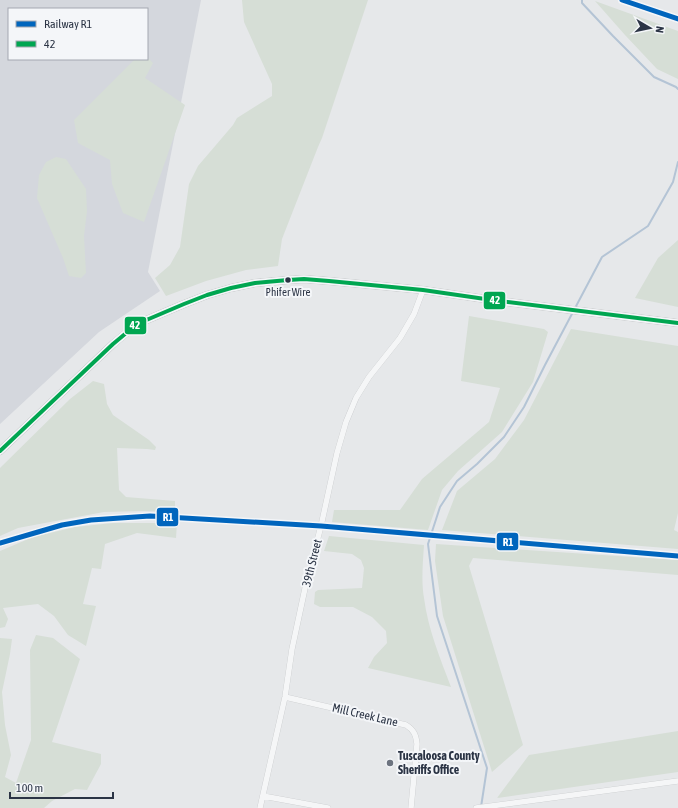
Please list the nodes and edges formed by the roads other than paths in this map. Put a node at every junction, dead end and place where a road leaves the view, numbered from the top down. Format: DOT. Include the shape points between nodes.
graph roads {
  1 [pos="423,290"];
  2 [pos="678,323"];
  3 [pos="0,451"];
  4 [pos="285,697"];
  5 [pos="678,781"];
  6 [pos="263,796"];
  7 [pos="260,808"];
  8 [pos="328,808"];
  9 [pos="411,808"];
  10 [pos="476,808"];
  1 -- 2 [label="street"];
  1 -- 3 [label="street" via="328,281 279,280 207,295 137,324"];
  1 -- 4 [label="street, 39th Street" via="414,314 400,338 362,388 346,422 307,579"];
  4 -- 6 [label="street, 39th Street"];
  4 -- 9 [label="street, Mill Creek Lane" via="410,727 416,736"];
  5 -- 10 [label="street"];
  6 -- 7 [label="street, 39th Street"];
  6 -- 8 [label="street"];
}
